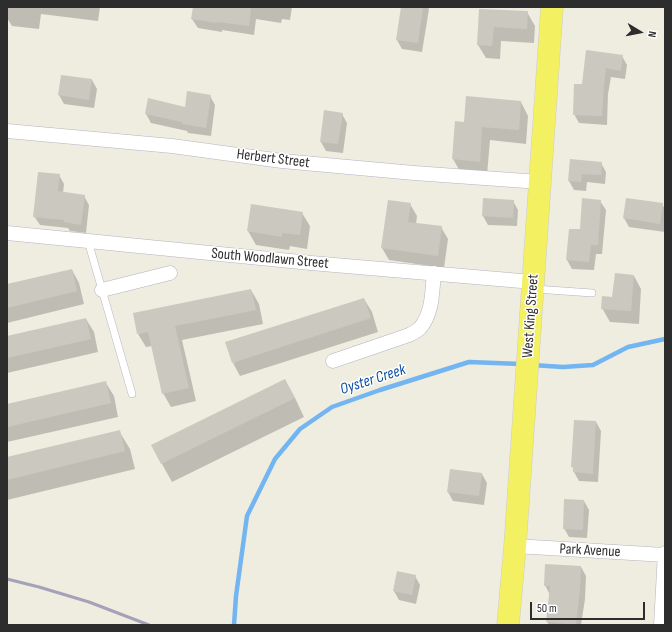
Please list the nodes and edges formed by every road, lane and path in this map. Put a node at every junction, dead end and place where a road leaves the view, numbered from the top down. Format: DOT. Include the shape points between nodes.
graph roads {
  1 [pos="552,7"];
  2 [pos="7,131"];
  3 [pos="540,182"];
  4 [pos="7,233"];
  5 [pos="88,241"];
  6 [pos="170,273"];
  7 [pos="434,273"];
  8 [pos="533,286"];
  9 [pos="102,290"];
  10 [pos="592,293"];
  11 [pos="333,361"];
  12 [pos="132,394"];
  13 [pos="515,546"];
  14 [pos="665,554"];
  15 [pos="508,625"];
  16 [pos="661,625"];
  1 -- 3 [label="main road, West King Street"];
  2 -- 3 [label="street, Herbert Street" via="172,146 297,162"];
  3 -- 8 [label="main road, West King Street"];
  4 -- 5 [label="street, South Woodlawn Street"];
  5 -- 7 [label="street, South Woodlawn Street"];
  5 -- 9 [label="lane"];
  6 -- 9 [label="street"];
  7 -- 8 [label="street, South Woodlawn Street"];
  7 -- 11 [label="street" via="431,305 426,320 419,329 409,335"];
  8 -- 10 [label="lane"];
  8 -- 13 [label="main road, West King Street"];
  9 -- 12 [label="lane"];
  13 -- 14 [label="street, Park Avenue"];
  13 -- 15 [label="main road, West King Street"];
  14 -- 16 [label="street"];
}
